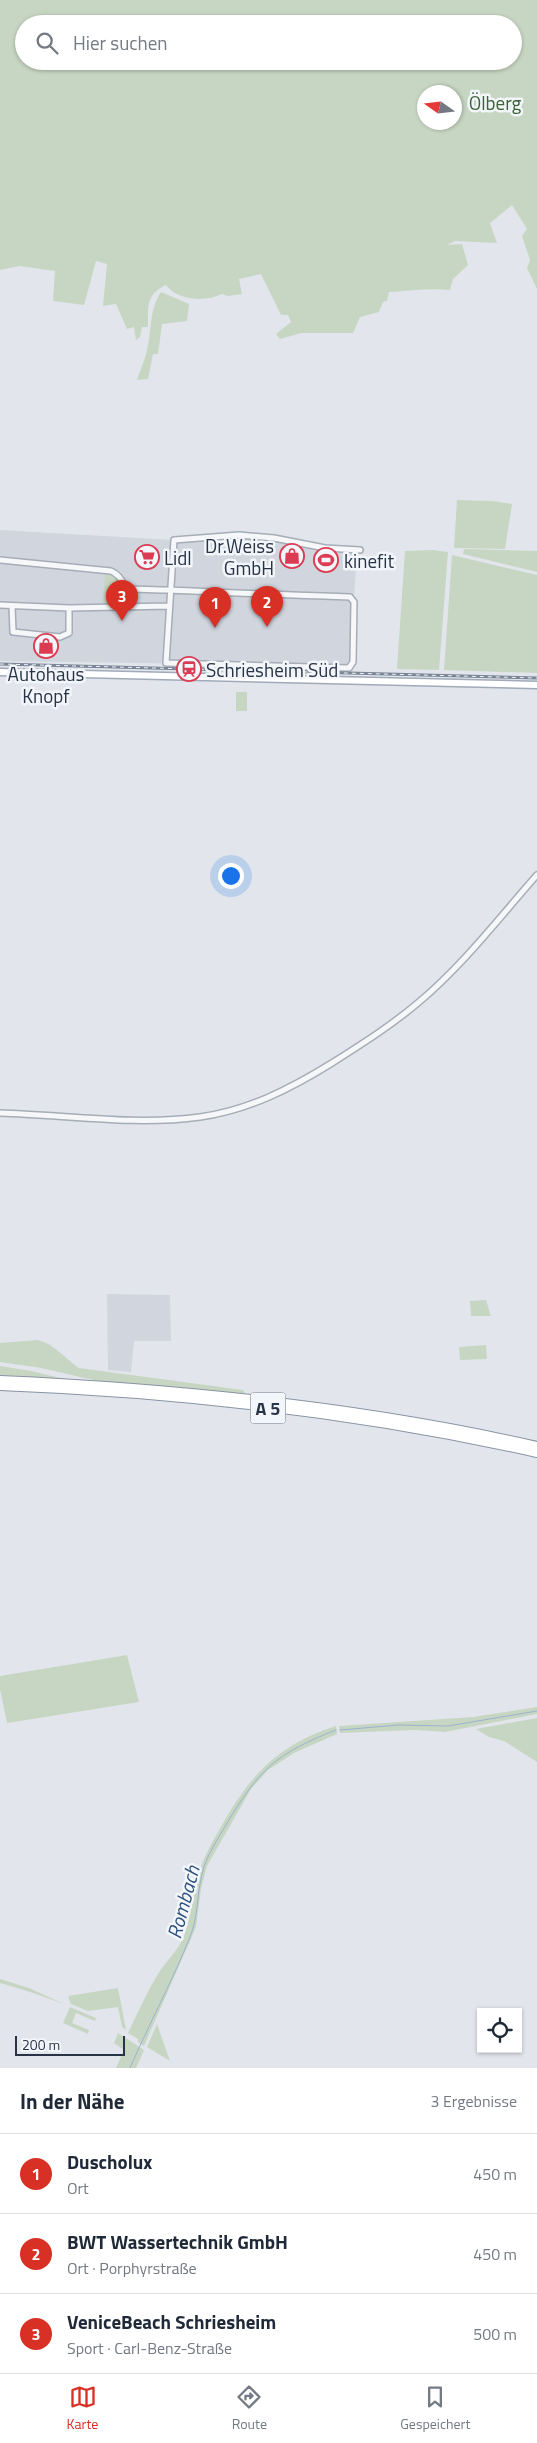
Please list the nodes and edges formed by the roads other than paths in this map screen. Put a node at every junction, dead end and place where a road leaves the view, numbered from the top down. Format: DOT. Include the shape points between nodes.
graph roads {
  1 [pos="360,550"];
  2 [pos="0,560"];
  3 [pos="125,589"];
  4 [pos="170,590"];
  5 [pos="0,605"];
  6 [pos="12,606"];
  7 [pos="125,606"];
  8 [pos="169,606"];
  9 [pos="69,608"];
  10 [pos="0,672"];
  11 [pos="537,685"];
  12 [pos="537,875"];
  13 [pos="0,1113"];
  14 [pos="0,1380"];
  15 [pos="0,1386"];
  16 [pos="537,1446"];
  17 [pos="537,1453"];
  1 -- 4 [label="street" via="239,535 174,540"];
  2 -- 3 [label="street" via="111,571 119,576"];
  3 -- 4 [label="street"];
  3 -- 7 [label="street"];
  4 -- 8 [label="street"];
  4 -- 8 [label="street" via="353,599 353,662 349,668 166,663"];
  5 -- 6 [label="street"];
  6 -- 9 [label="street"];
  6 -- 9 [label="street" via="13,632 60,637 69,633"];
  7 -- 8 [label="street"];
  7 -- 9 [label="street"];
  10 -- 11 [label="main road"];
  12 -- 13 [label="street" via="456,966 419,1002 368,1040 276,1095 231,1111 185,1119"];
  14 -- 16 [label="highway, A 5" via="183,1392 283,1403 384,1417"];
  15 -- 17 [label="highway, A 5" via="147,1396 325,1415"];
}
